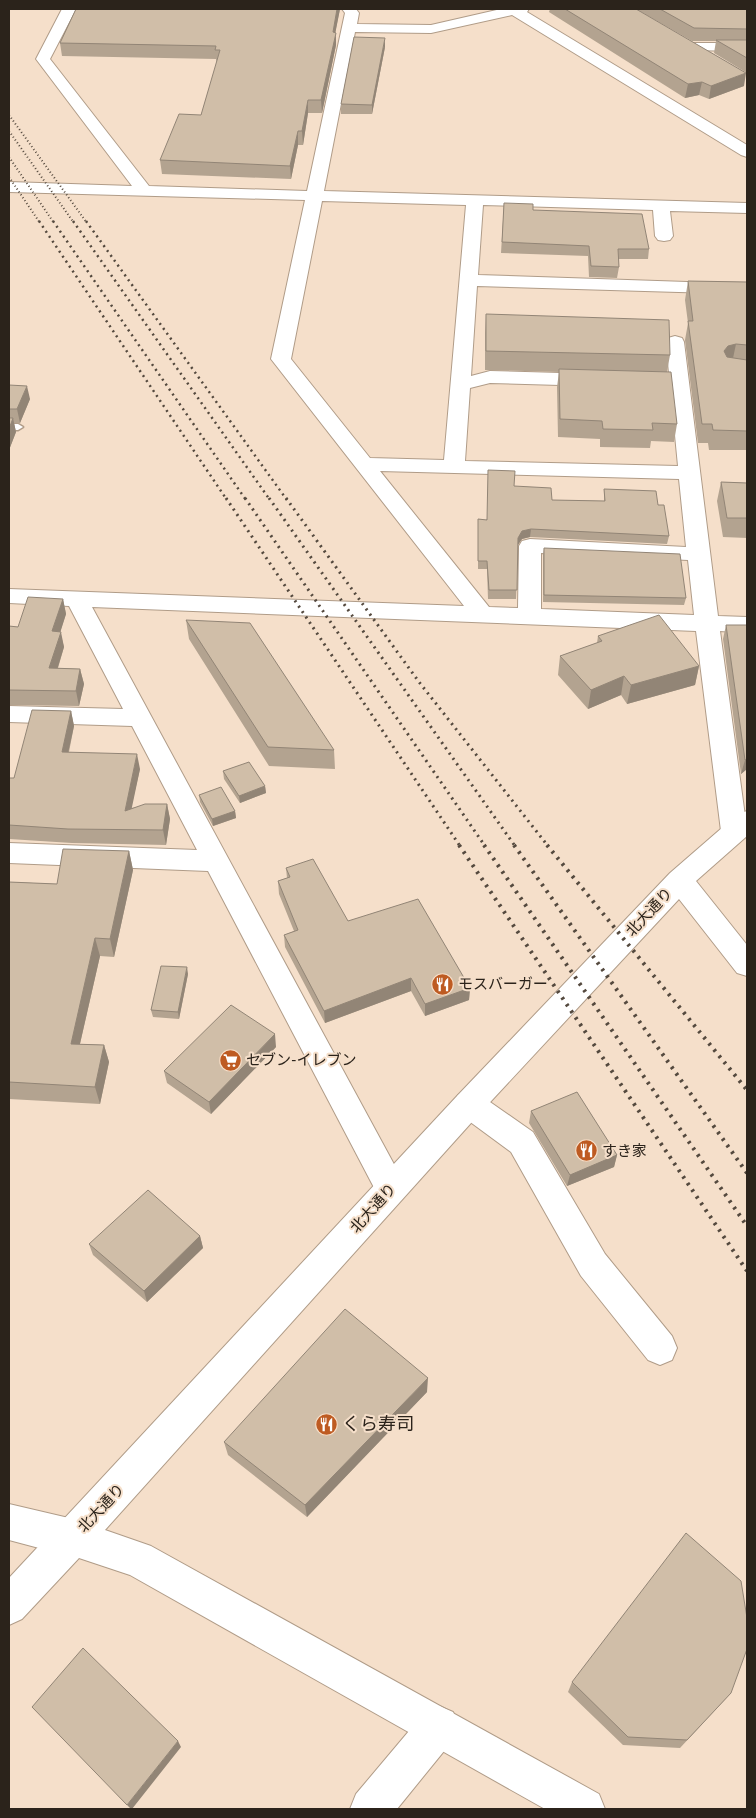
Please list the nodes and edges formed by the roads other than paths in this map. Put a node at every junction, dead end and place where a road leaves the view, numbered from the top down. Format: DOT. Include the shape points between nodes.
graph roads {
  1 [pos="69,9"];
  2 [pos="349,9"];
  3 [pos="516,9"];
  4 [pos="349,28"];
  5 [pos="747,47"];
  6 [pos="713,62"];
  7 [pos="747,152"];
  8 [pos="9,187"];
  9 [pos="144,190"];
  10 [pos="314,195"];
  11 [pos="474,200"];
  12 [pos="661,206"];
  13 [pos="747,208"];
  14 [pos="664,236"];
  15 [pos="469,280"];
  16 [pos="747,289"];
  17 [pos="675,342"];
  18 [pos="610,380"];
  19 [pos="461,384"];
  20 [pos="364,464"];
  21 [pos="454,467"];
  22 [pos="690,473"];
  23 [pos="698,554"];
  24 [pos="9,596"];
  25 [pos="77,599"];
  26 [pos="482,614"];
  27 [pos="529,615"];
  28 [pos="709,623"];
  29 [pos="747,625"];
  30 [pos="9,714"];
  31 [pos="140,718"];
  32 [pos="740,826"];
  33 [pos="9,853"];
  34 [pos="217,861"];
  35 [pos="680,880"];
  36 [pos="747,965"];
  37 [pos="470,1104"];
  38 [pos="391,1189"];
  39 [pos="660,1348"];
  40 [pos="9,1522"];
  41 [pos="73,1538"];
  42 [pos="9,1606"];
  43 [pos="439,1726"];
  44 [pos="371,1809"];
  45 [pos="584,1809"];
  1 -- 9 [label="street" via="43,59"];
  2 -- 4 [label="street" via="352,13"];
  3 -- 4 [label="street" via="431,30"];
  3 -- 7 [label="street"];
  4 -- 10 [label="street"];
  5 -- 6 [label="street" via="684,44"];
  8 -- 9 [label="street"];
  9 -- 10 [label="street"];
  10 -- 11 [label="street"];
  10 -- 20 [label="street" via="282,359"];
  11 -- 12 [label="street"];
  11 -- 15 [label="street"];
  12 -- 13 [label="street"];
  12 -- 14 [label="street"];
  15 -- 16 [label="street"];
  15 -- 19 [label="street"];
  17 -- 22 [label="street" via="670,382"];
  18 -- 19 [label="street" via="490,377"];
  19 -- 21 [label="street"];
  20 -- 21 [label="street"];
  20 -- 26 [label="street"];
  21 -- 22 [label="street"];
  22 -- 23 [label="street"];
  23 -- 27 [label="street" via="530,546"];
  23 -- 28 [label="street"];
  24 -- 25 [label="street"];
  25 -- 26 [label="street"];
  25 -- 31 [label="street"];
  26 -- 27 [label="street"];
  27 -- 28 [label="street"];
  28 -- 29 [label="street"];
  28 -- 32 [label="street"];
  30 -- 31 [label="street"];
  31 -- 34 [label="street"];
  32 -- 35 [label="street, 北大通り"];
  33 -- 34 [label="street"];
  34 -- 38 [label="street"];
  35 -- 36 [label="street"];
  35 -- 37 [label="street, 北大通り"];
  37 -- 38 [label="street, 北大通り"];
  37 -- 39 [label="street" via="522,1142 593,1265"];
  38 -- 41 [label="street, 北大通り"];
  40 -- 41 [label="street"];
  41 -- 42 [label="street, 北大通り"];
  41 -- 43 [label="street" via="138,1559"];
  43 -- 44 [label="street"];
  43 -- 45 [label="street"];
}
